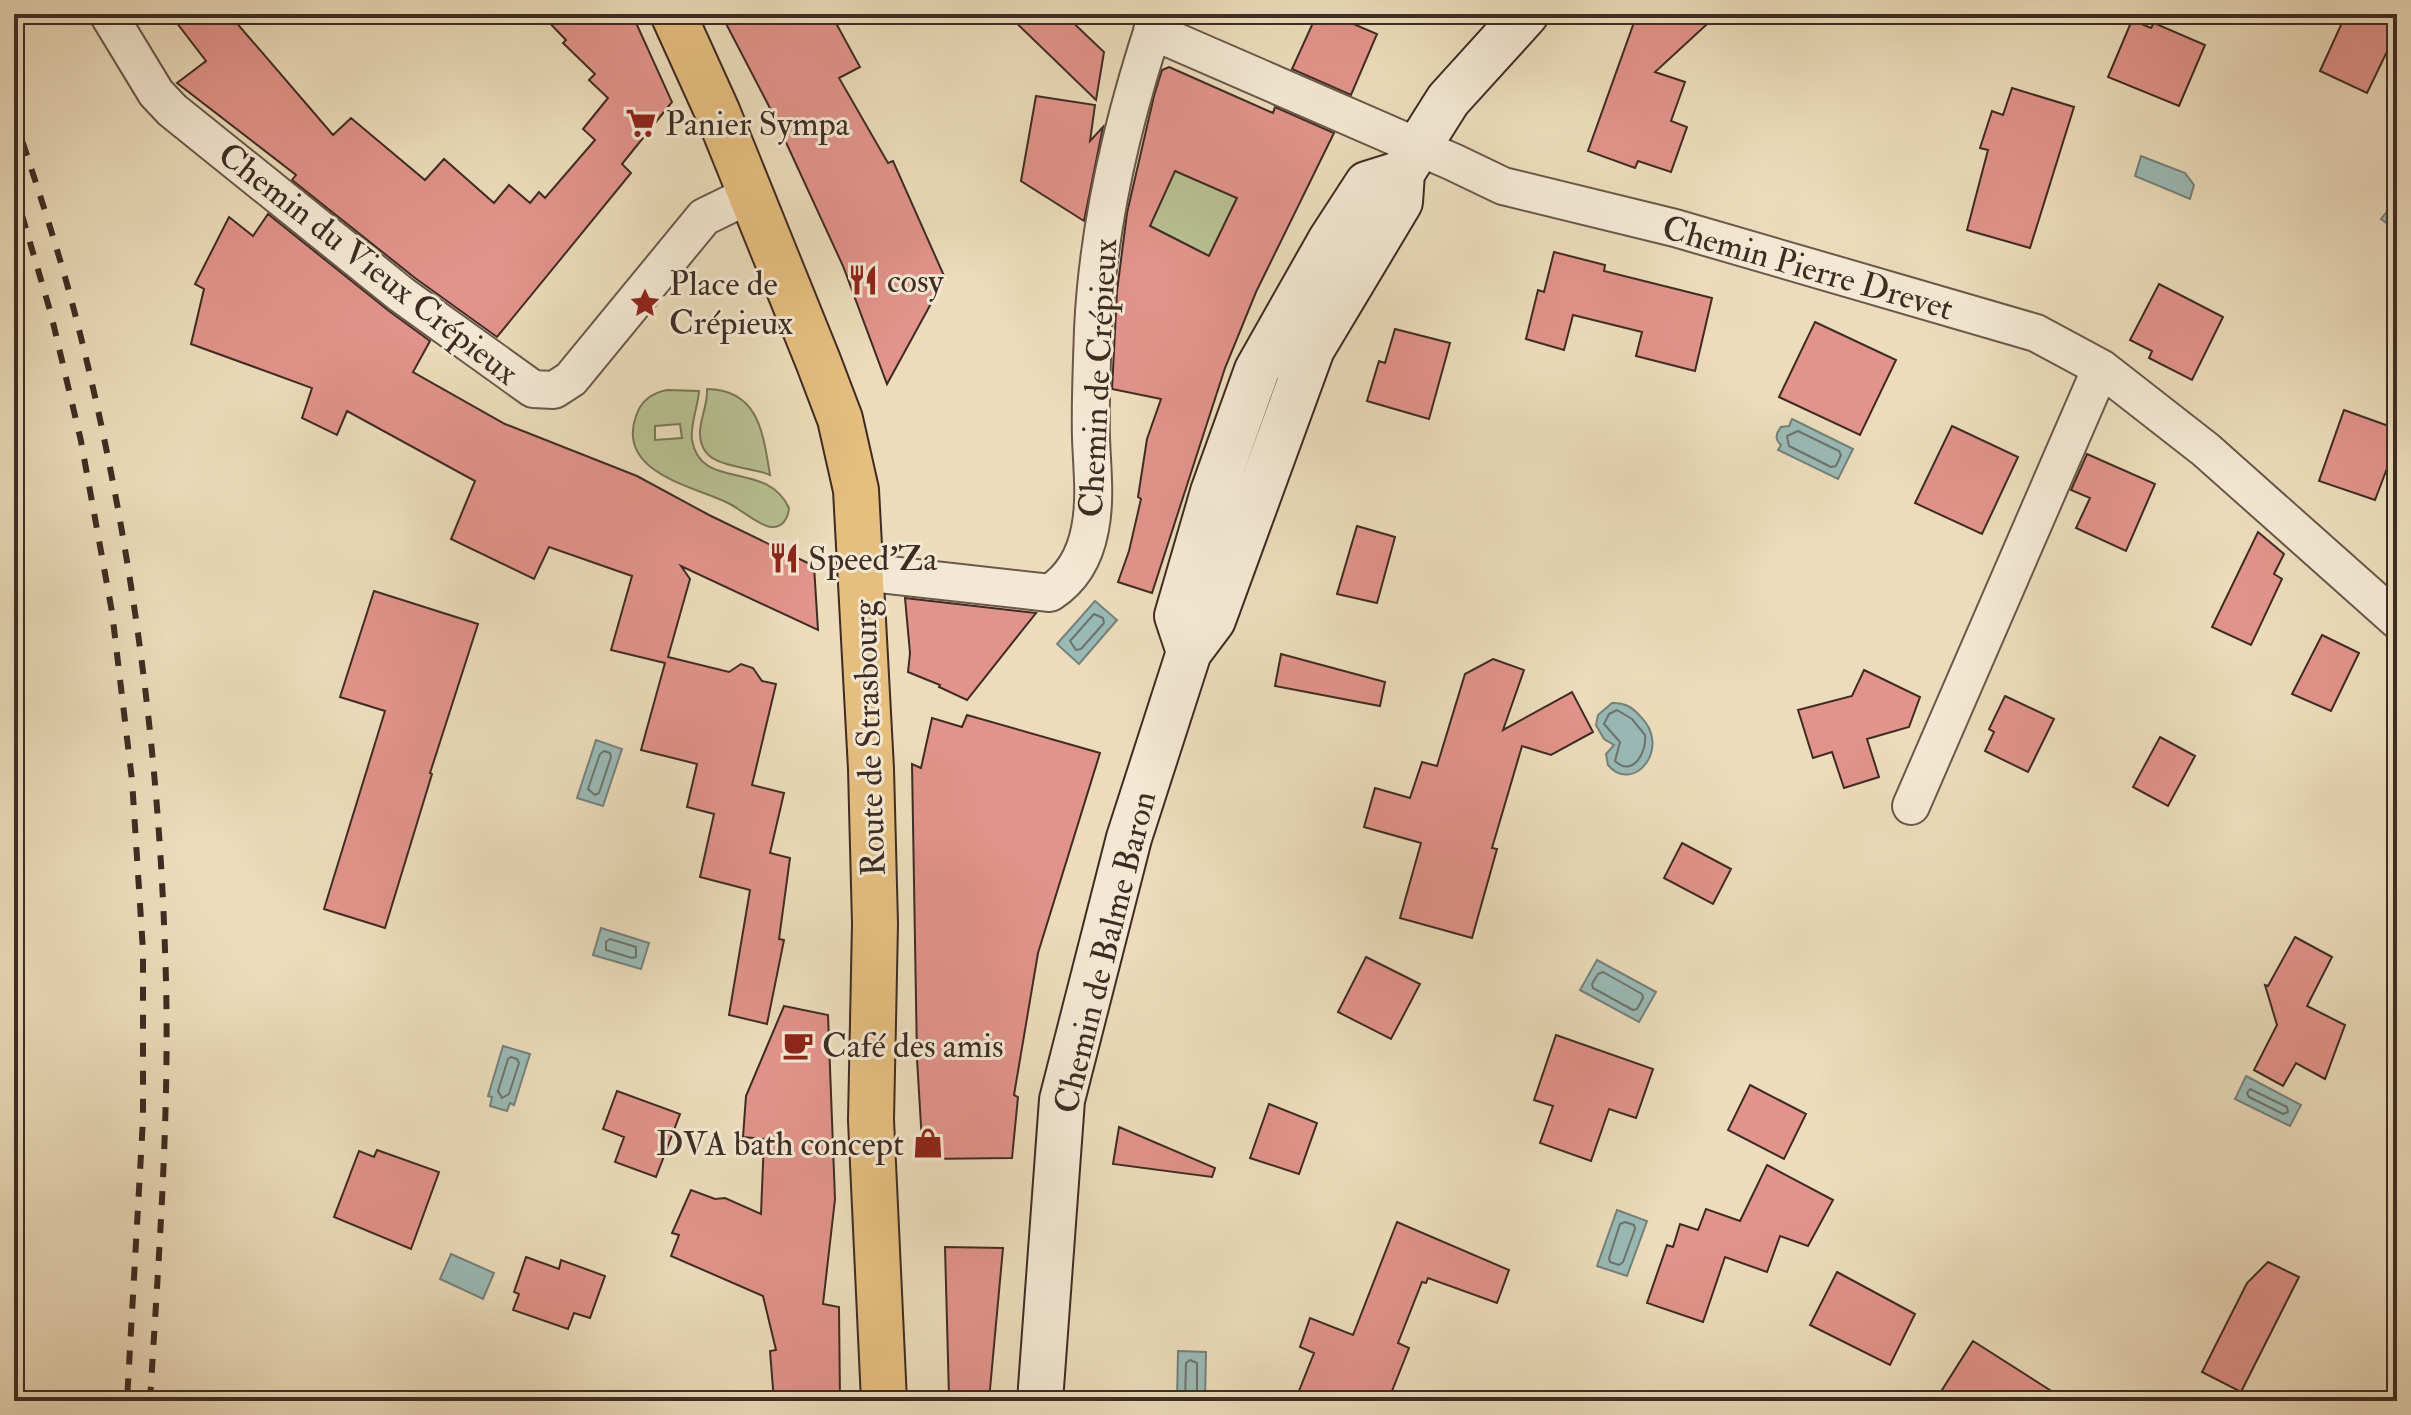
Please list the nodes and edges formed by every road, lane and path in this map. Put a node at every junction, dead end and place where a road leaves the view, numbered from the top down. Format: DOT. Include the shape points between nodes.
graph roads {
  1 [pos="108,14"];
  2 [pos="673,14"];
  3 [pos="1526,14"];
  4 [pos="1155,23"];
  5 [pos="1410,160"];
  6 [pos="751,194"];
  7 [pos="2101,368"];
  8 [pos="862,572"];
  9 [pos="2397,620"];
  10 [pos="1911,806"];
  11 [pos="884,1401"];
  12 [pos="1040,1401"];
  1 -- 6 [label="street, Chemin du Vieux Crépieux" via="172,110 402,295 533,389 554,390 571,379 704,217"];
  2 -- 6 [label="main road, Route de Strasbourg"];
  3 -- 5 [label="street, Chemin de Balme Baron" via="1448,100"];
  4 -- 5 [label="street, Chemin Pierre Drevet"];
  4 -- 8 [label="street, Chemin de Crépieux" via="1116,162 1097,273 1090,399 1094,486 1080,561 1067,582 1050,593"];
  5 -- 7 [label="street, Chemin Pierre Drevet" via="1675,228 2029,331"];
  5 -- 12 [label="street, Chemin de Balme Baron" via="1400,202 1312,349 1213,620 1189,652 1129,838 1062,1100"];
  6 -- 8 [label="main road, Route de Strasbourg" via="840,419 856,490"];
  7 -- 9 [label="street, Chemin Pierre Drevet" via="2206,450"];
  7 -- 10 [label="street"];
  8 -- 11 [label="main road, Route de Strasbourg" via="875,924 871,1120"];
}
